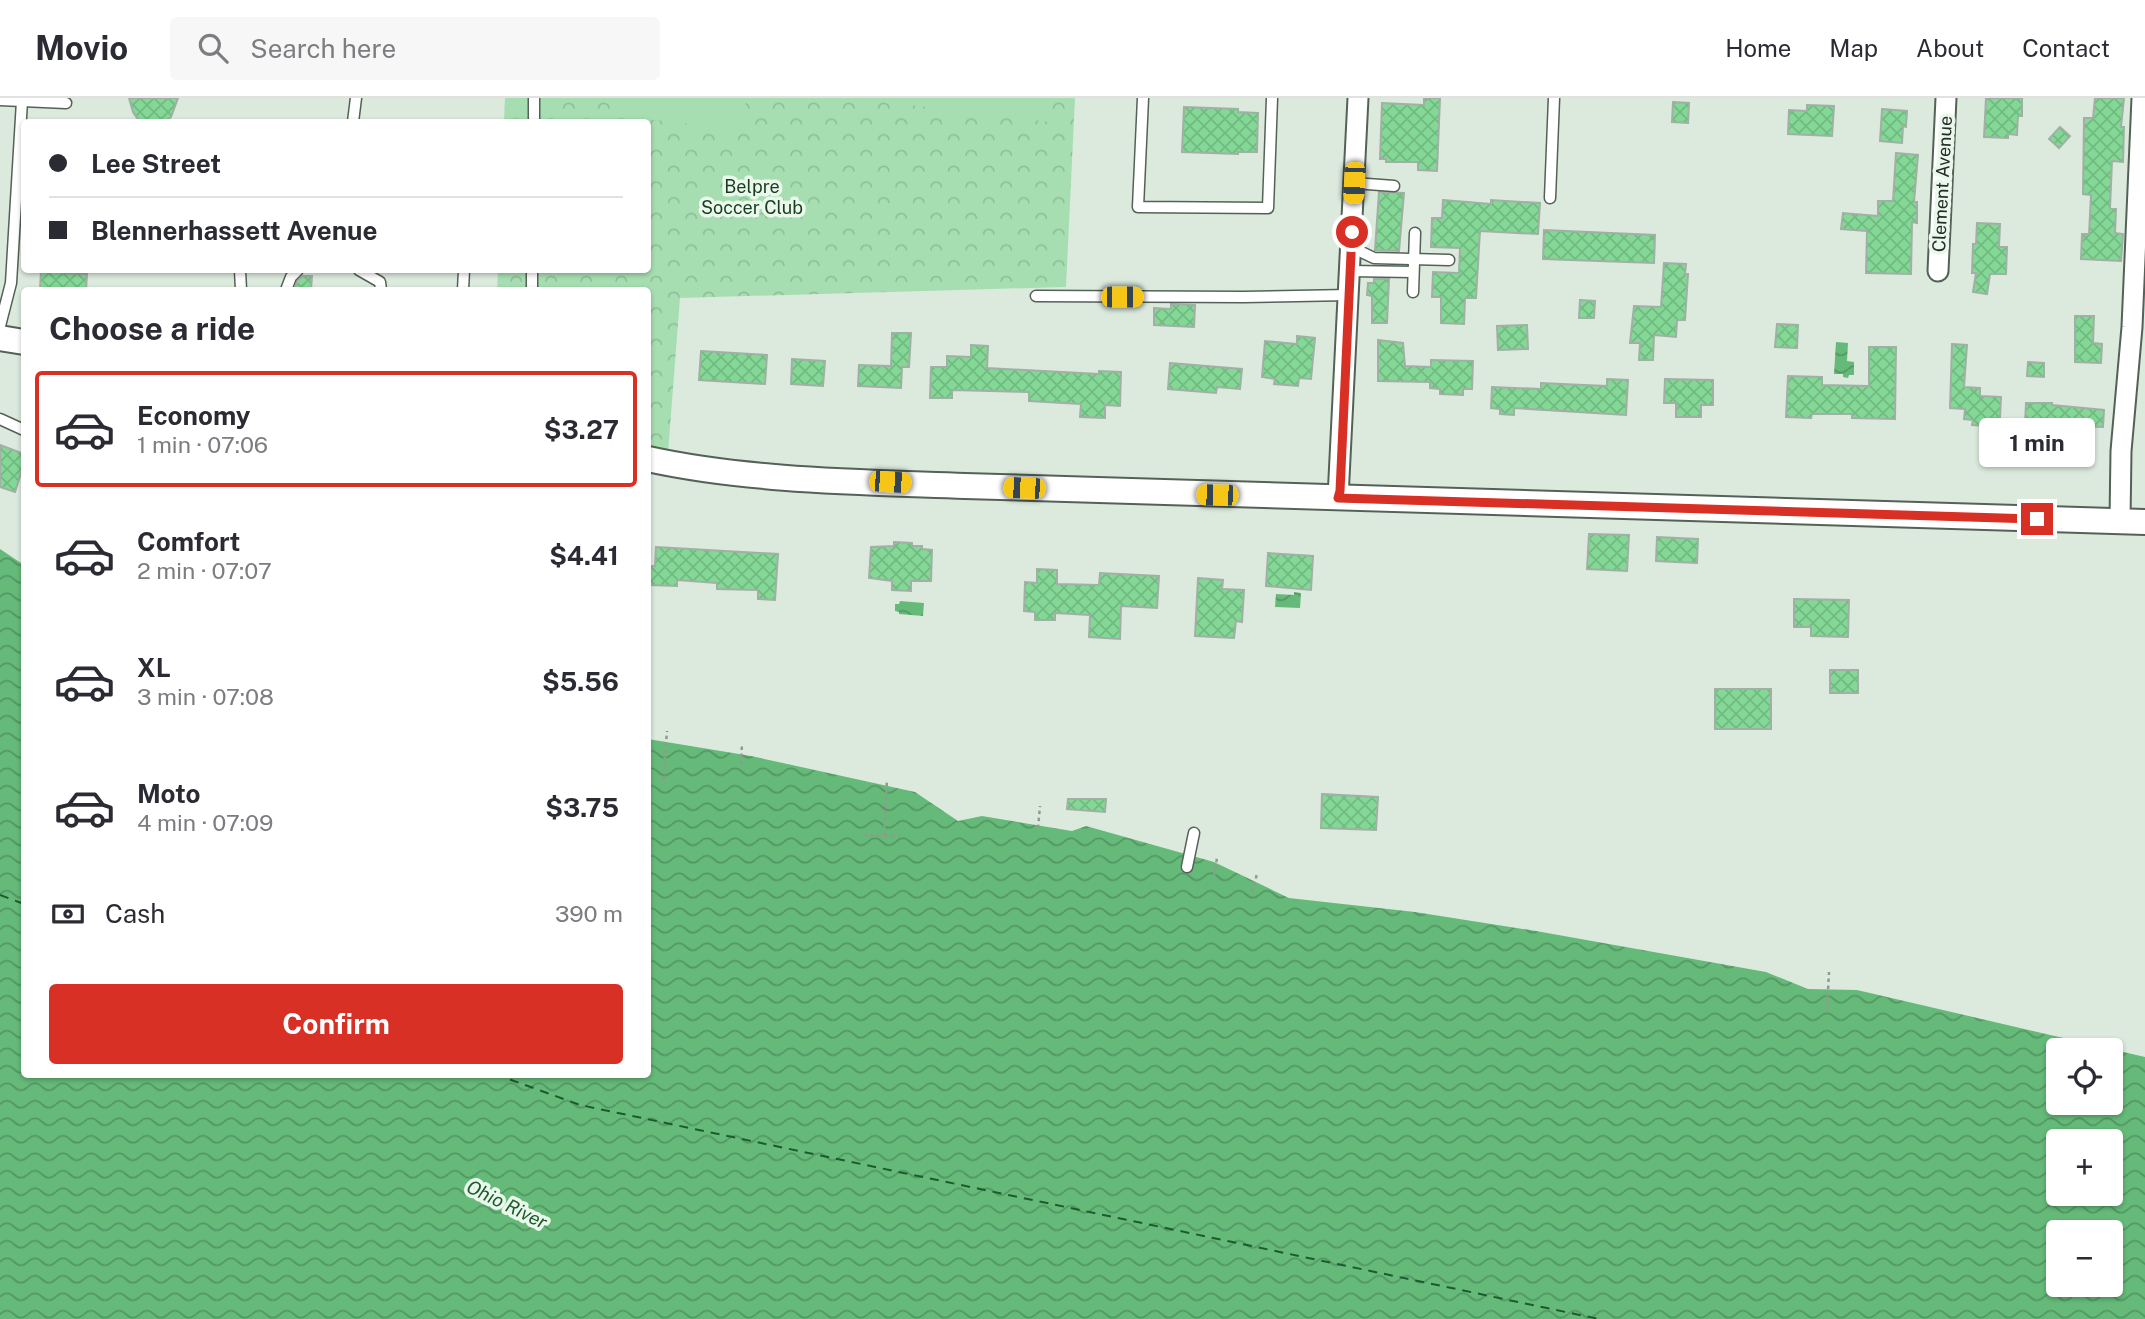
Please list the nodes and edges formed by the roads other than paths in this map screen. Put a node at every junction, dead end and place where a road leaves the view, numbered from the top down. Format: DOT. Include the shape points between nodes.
graph roads {
  1 [pos="356,98"];
  2 [pos="534,98"];
  3 [pos="1143,98"];
  4 [pos="1272,98"];
  5 [pos="1358,98"];
  6 [pos="1554,98"];
  7 [pos="1946,98"];
  8 [pos="2142,98"];
  9 [pos="0,100"];
  10 [pos="22,101"];
  11 [pos="66,103"];
  12 [pos="352,119"];
  13 [pos="534,119"];
  14 [pos="1354,183"];
  15 [pos="1394,186"];
  16 [pos="1550,198"];
  17 [pos="1415,233"];
  18 [pos="1351,247"];
  19 [pos="1414,260"];
  20 [pos="1449,260"];
  21 [pos="1350,271"];
  22 [pos="1938,271"];
  23 [pos="1413,272"];
  24 [pos="363,273"];
  25 [pos="380,286"];
  26 [pos="1413,292"];
  27 [pos="1349,295"];
  28 [pos="1036,296"];
  29 [pos="0,326"];
  30 [pos="0,338"];
  31 [pos="21,342"];
  32 [pos="0,419"];
  33 [pos="21,429"];
  34 [pos="651,459"];
  35 [pos="1338,498"];
  36 [pos="2120,521"];
  37 [pos="2145,522"];
  38 [pos="1194,833"];
  39 [pos="1187,867"];
  1 -- 12 [label="lane"];
  2 -- 13 [label="lane"];
  3 -- 4 [label="lane" via="1138,207 1268,208"];
  5 -- 14 [label="street"];
  6 -- 16 [label="lane"];
  7 -- 22 [label="street, Clement Avenue"];
  8 -- 36 [label="street"];
  9 -- 10 [label="lane"];
  10 -- 11 [label="lane"];
  10 -- 29 [label="lane" via="11,283"];
  14 -- 15 [label="lane"];
  14 -- 18 [label="street"];
  17 -- 19 [label="lane"];
  18 -- 19 [label="lane" via="1374,258"];
  18 -- 21 [label="street"];
  19 -- 20 [label="lane"];
  19 -- 23 [label="lane"];
  21 -- 23 [label="lane"];
  21 -- 27 [label="street"];
  23 -- 26 [label="lane"];
  24 -- 25 [label="lane"];
  27 -- 28 [label="lane"];
  27 -- 35 [label="street"];
  30 -- 31 [label="street"];
  32 -- 33 [label="lane"];
  34 -- 35 [label="street" via="791,477"];
  35 -- 36 [label="street"];
  36 -- 37 [label="street"];
  38 -- 39 [label="lane"];
}
